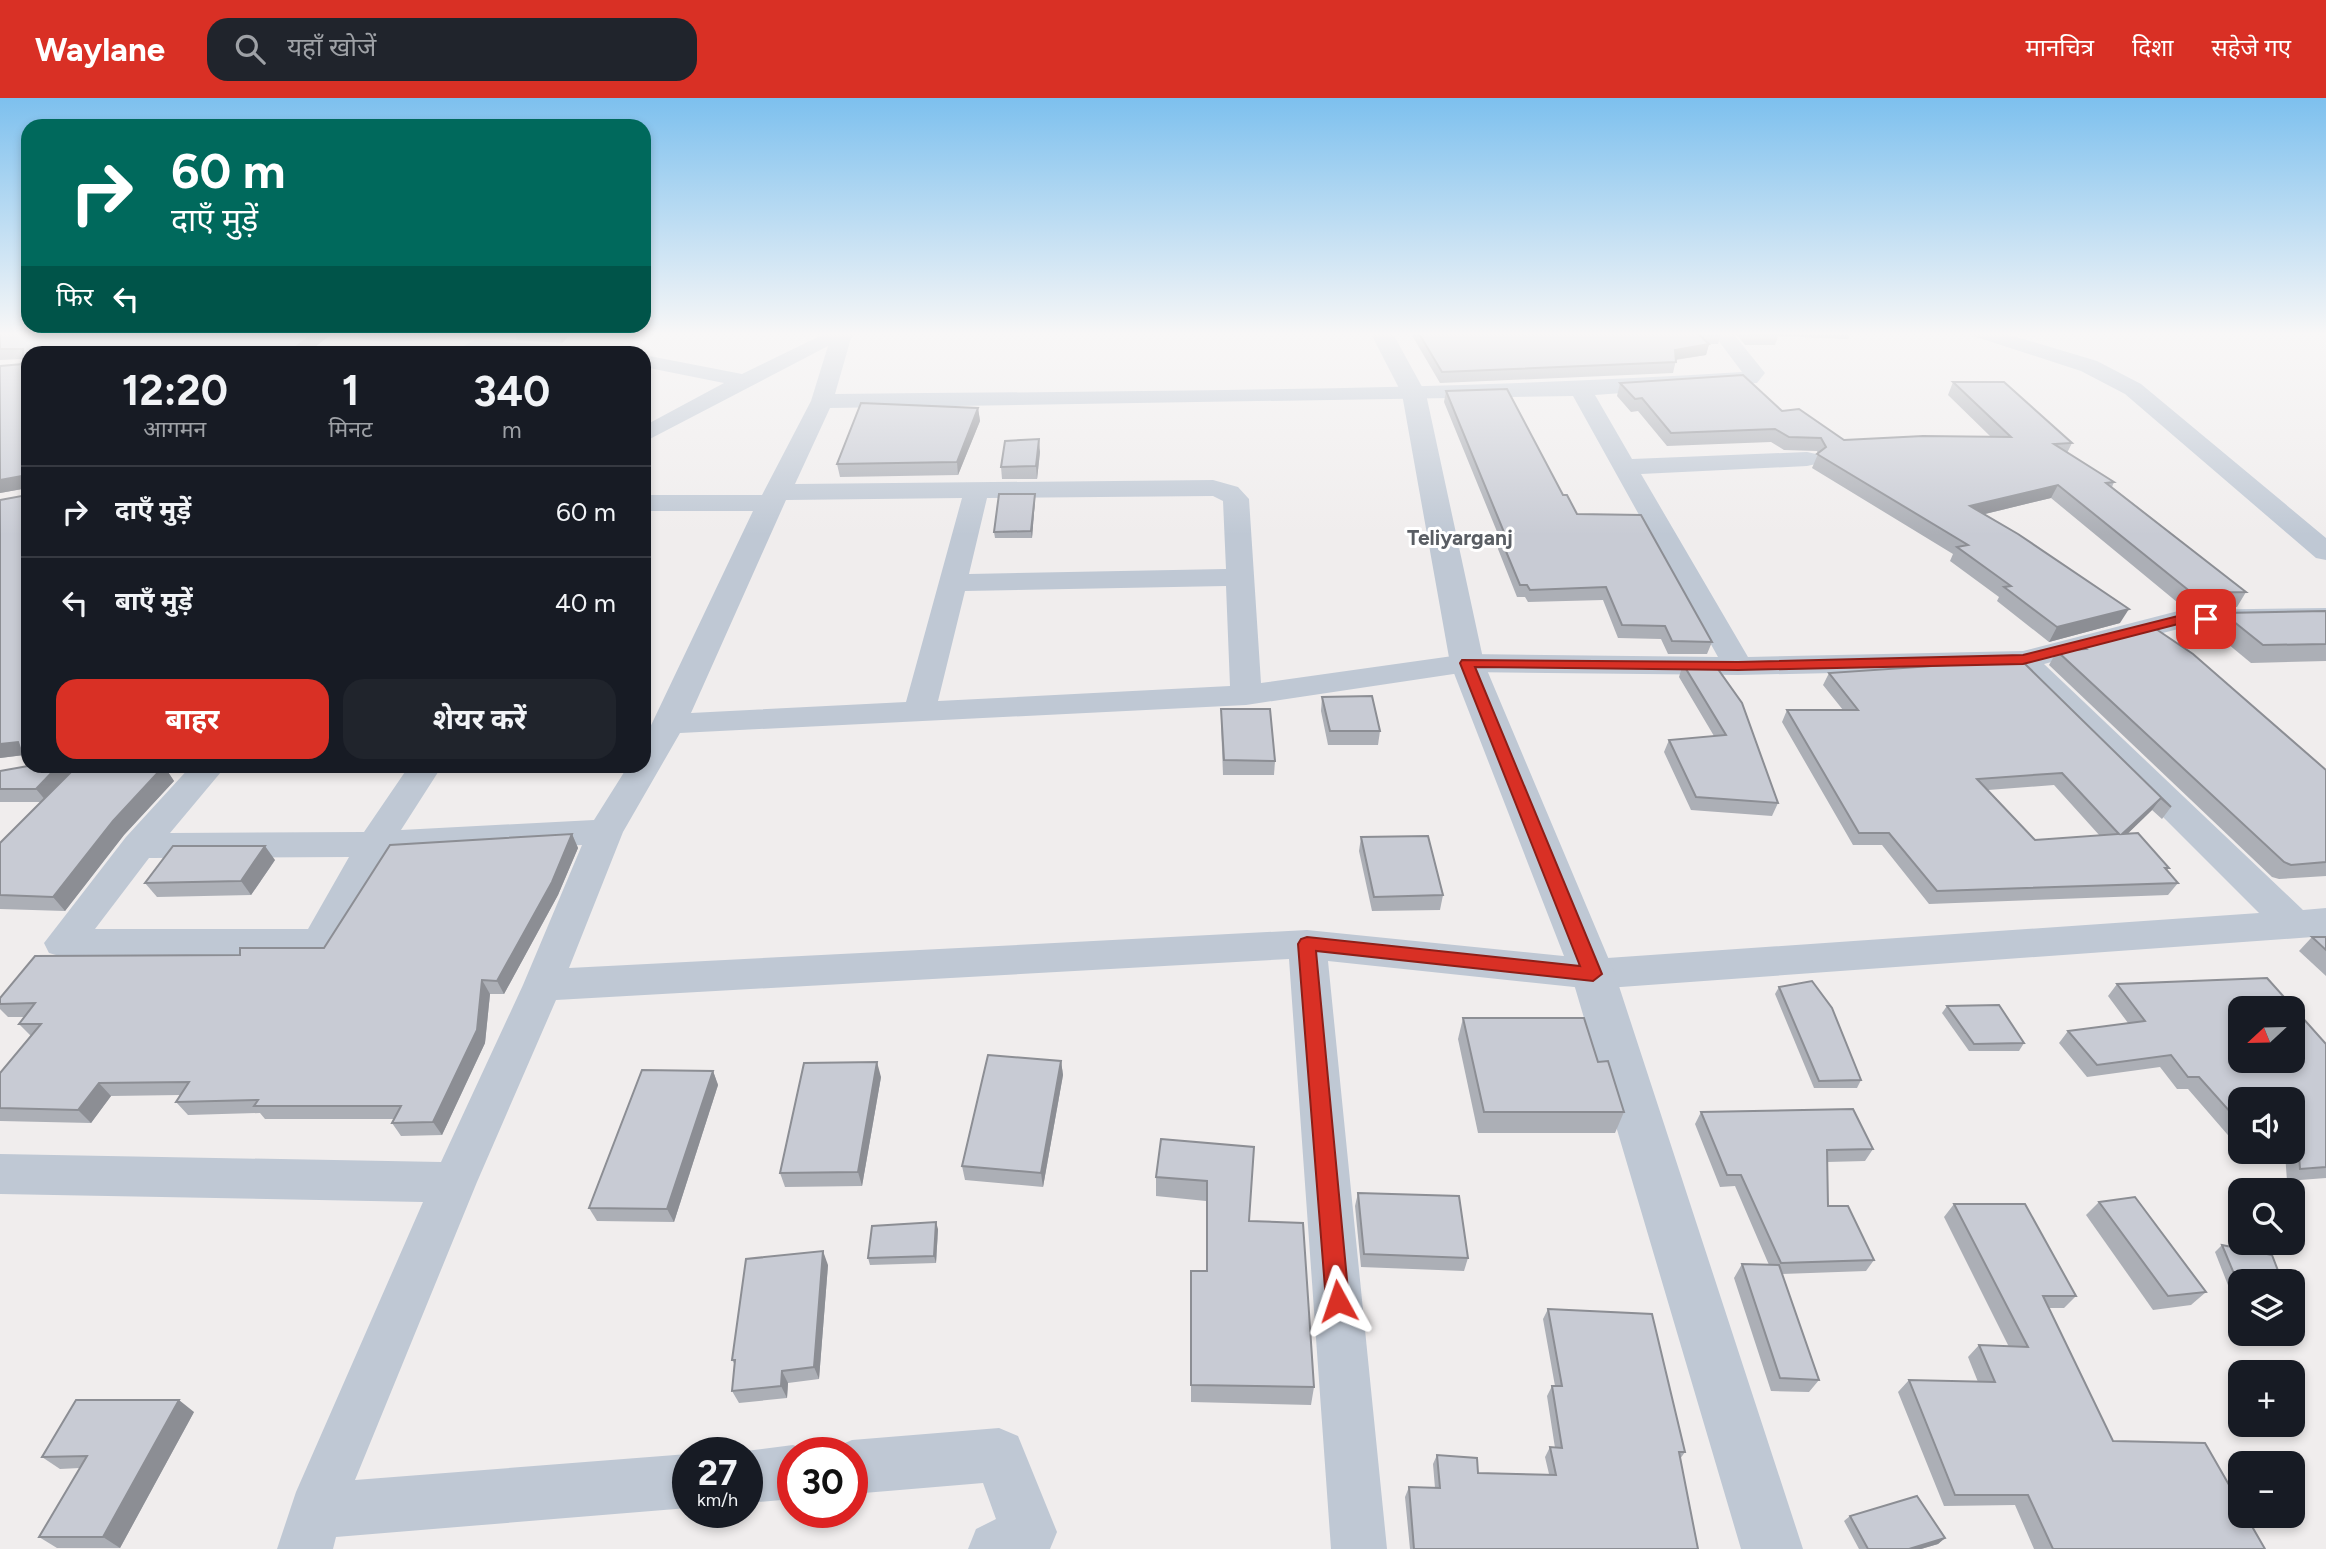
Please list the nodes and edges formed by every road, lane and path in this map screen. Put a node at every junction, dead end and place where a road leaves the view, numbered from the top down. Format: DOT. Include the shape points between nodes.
graph roads {
  1 [pos="713,400"];
  2 [pos="931,400"];
  3 [pos="1415,400"];
  4 [pos="1586,400"];
  5 [pos="2147,400"];
  6 [pos="822,401"];
  7 [pos="651,434"];
  8 [pos="1807,459"];
  9 [pos="1627,467"];
  10 [pos="977,489"];
  11 [pos="774,497"];
  12 [pos="651,503"];
  13 [pos="2326,552"];
  14 [pos="1241,577"];
  15 [pos="952,583"];
  16 [pos="2326,617"];
  17 [pos="2023,660"];
  18 [pos="1467,663"];
  19 [pos="1738,666"];
  20 [pos="1246,695"];
  21 [pos="919,712"];
  22 [pos="670,724"];
  23 [pos="651,756"];
  24 [pos="204,773"];
  25 [pos="421,773"];
  26 [pos="641,773"];
  27 [pos="605,832"];
  28 [pos="374,844"];
  29 [pos="139,846"];
  30 [pos="2310,923"];
  31 [pos="1307,944"];
  32 [pos="1593,974"];
  33 [pos="543,985"];
  34 [pos="0,1174"];
  35 [pos="454,1182"];
  36 [pos="868,1466"];
  37 [pos="672,1483"];
  38 [pos="310,1530"];
  39 [pos="996,1549"];
  40 [pos="1359,1549"];
  41 [pos="1772,1549"];
  1 -- 7 [label="street"];
  2 -- 6 [label="street"];
  3 -- 18 [label="street"];
  4 -- 9 [label="street"];
  5 -- 13 [label="street"];
  6 -- 11 [label="street"];
  8 -- 9 [label="street"];
  9 -- 19 [label="street"];
  10 -- 11 [label="street"];
  10 -- 14 [label="street" via="1213,488 1229,492 1236,499"];
  10 -- 15 [label="street"];
  11 -- 12 [label="street"];
  11 -- 22 [label="street"];
  14 -- 15 [label="street"];
  14 -- 20 [label="street"];
  15 -- 21 [label="street"];
  16 -- 17 [label="street" via="2182,619"];
  17 -- 19 [label="street"];
  17 -- 30 [label="street"];
  18 -- 19 [label="street"];
  18 -- 20 [label="street"];
  18 -- 32 [label="street"];
  20 -- 21 [label="street"];
  21 -- 22 [label="street"];
  22 -- 23 [label="street"];
  24 -- 29 [label="street"];
  25 -- 28 [label="street"];
  26 -- 27 [label="street"];
  27 -- 28 [label="street"];
  27 -- 33 [label="street"];
  28 -- 29 [label="street"];
  28 -- 29 [label="street" via="319,943 63,943"];
  30 -- 32 [label="street"];
  31 -- 32 [label="street"];
  31 -- 33 [label="street"];
  31 -- 40 [label="street"];
  32 -- 41 [label="street"];
  33 -- 35 [label="street"];
  34 -- 35 [label="street"];
  35 -- 38 [label="street"];
  36 -- 39 [label="street" via="999,1455 1029,1532"];
  37 -- 38 [label="street"];
}
